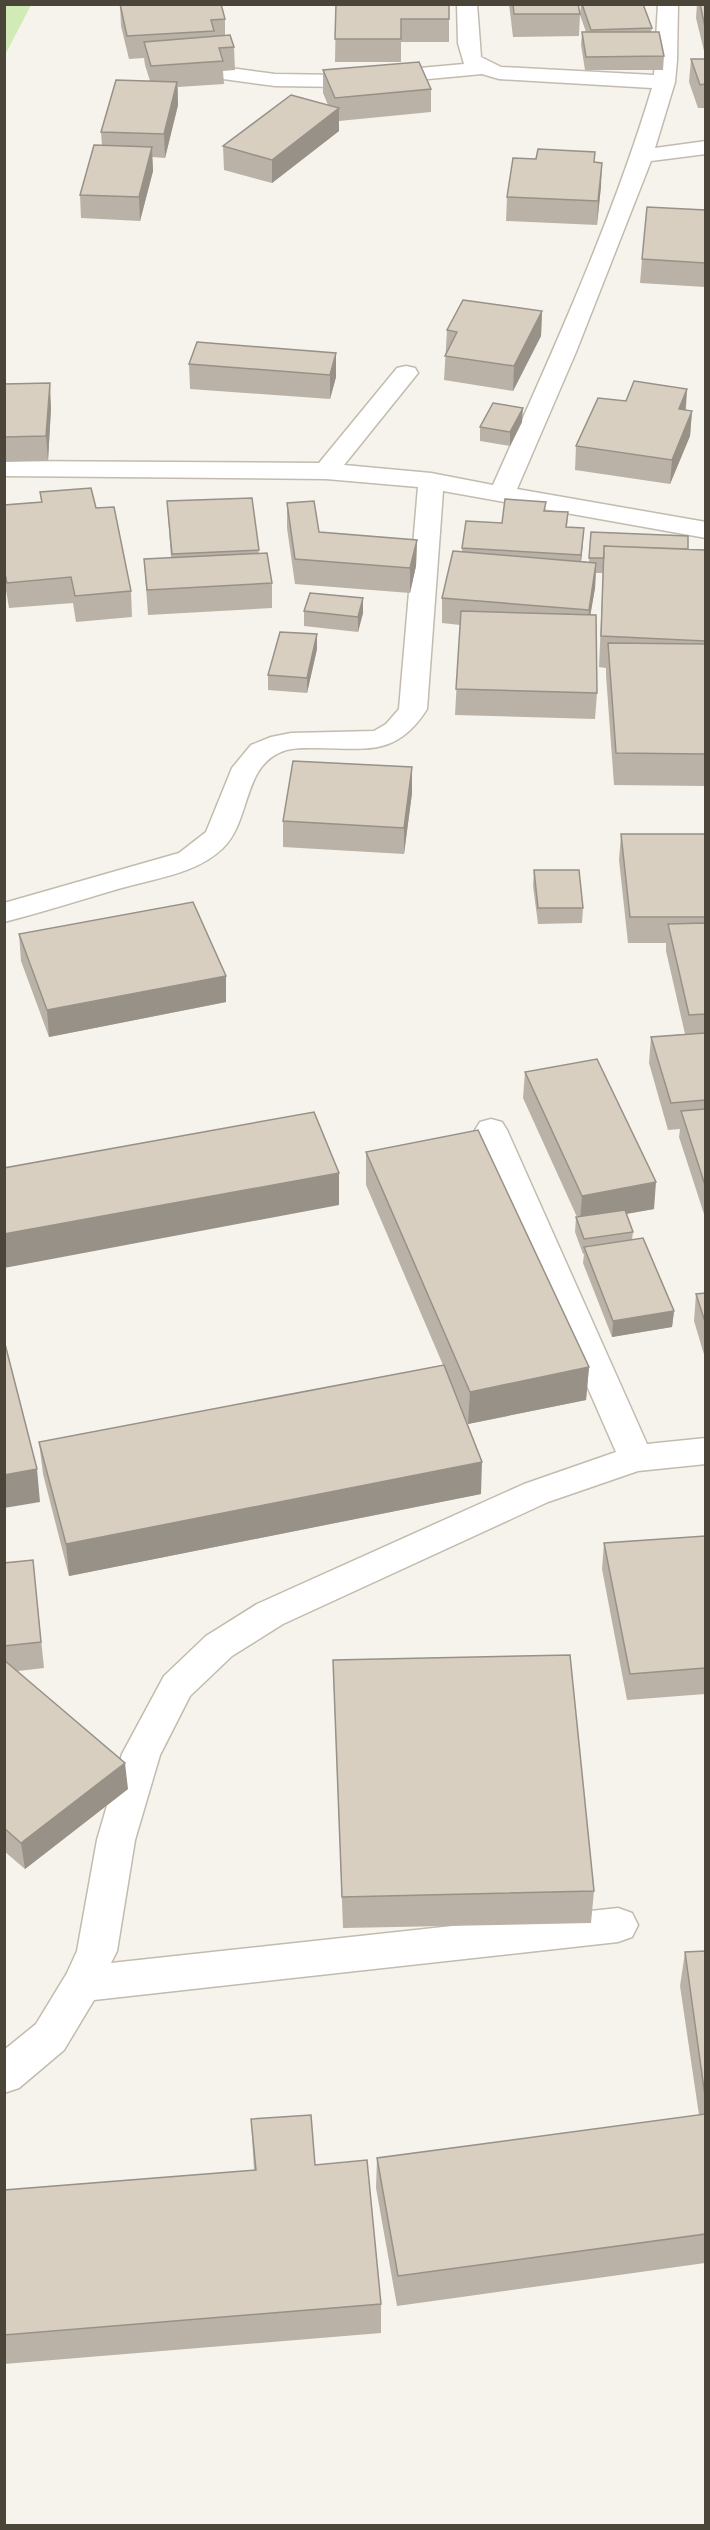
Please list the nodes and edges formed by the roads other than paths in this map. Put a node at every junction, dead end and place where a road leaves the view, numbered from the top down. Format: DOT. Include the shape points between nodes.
graph roads {
  1 [pos="467,4"];
  2 [pos="668,4"];
  3 [pos="484,68"];
  4 [pos="223,73"];
  5 [pos="664,82"];
  6 [pos="705,147"];
  7 [pos="642,156"];
  8 [pos="406,373"];
  9 [pos="4,468"];
  10 [pos="326,471"];
  11 [pos="431,482"];
  12 [pos="502,493"];
  13 [pos="705,530"];
  14 [pos="4,913"];
  15 [pos="491,1130"];
  16 [pos="705,1451"];
  17 [pos="636,1458"];
  18 [pos="618,1925"];
  19 [pos="82,1984"];
  20 [pos="4,2074"];
  1 -- 3 [label="street" via="470,56"];
  2 -- 5 [label="street"];
  3 -- 4 [label="street" via="343,81 275,80"];
  3 -- 5 [label="street" via="500,73"];
  5 -- 7 [label="street"];
  6 -- 7 [label="street"];
  7 -- 12 [label="street" via="629,219 564,352"];
  8 -- 10 [label="street"];
  9 -- 10 [label="street"];
  10 -- 11 [label="street"];
  11 -- 12 [label="street"];
  11 -- 14 [label="street" via="414,709 404,722 388,735 370,740 299,741 260,751 249,763 220,834 209,847 189,859"];
  12 -- 13 [label="street"];
  15 -- 17 [label="street"];
  16 -- 17 [label="street"];
  17 -- 19 [label="street" via="536,1493 270,1614 219,1646 177,1686 141,1754 116,1840 97,1951"];
  18 -- 19 [label="street"];
  19 -- 20 [label="street" via="50,2037"];
}
